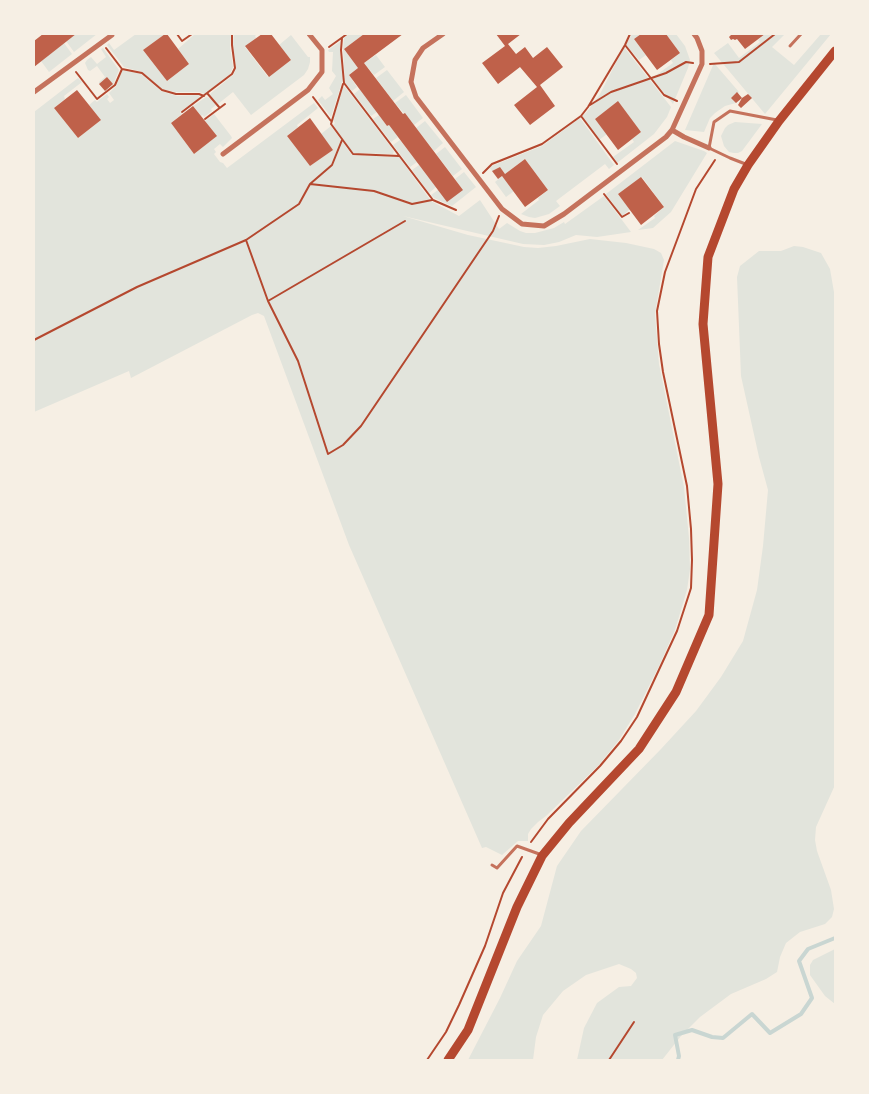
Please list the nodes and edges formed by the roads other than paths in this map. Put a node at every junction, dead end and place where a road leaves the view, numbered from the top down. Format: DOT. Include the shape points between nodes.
graph roads {
  1 [pos="112,34"];
  2 [pos="309,34"];
  3 [pos="443,34"];
  4 [pos="694,34"];
  5 [pos="801,34"];
  6 [pos="790,46"];
  7 [pos="835,51"];
  8 [pos="34,92"];
  9 [pos="779,120"];
  10 [pos="672,130"];
  11 [pos="709,148"];
  12 [pos="223,154"];
  13 [pos="748,165"];
  14 [pos="542,856"];
  15 [pos="492,865"];
  16 [pos="448,1060"];
  1 -- 8 [label="street"];
  2 -- 12 [label="street" via="322,50 322,72 308,90"];
  3 -- 10 [label="street" via="424,48 415,60 411,82 416,97 502,209 522,224 544,226 564,214"];
  4 -- 10 [label="street" via="702,51 702,64"];
  5 -- 6 [label="lane"];
  7 -- 9 [label="main road"];
  9 -- 11 [label="lane" via="730,111 714,122"];
  9 -- 13 [label="main road"];
  10 -- 11 [label="street"];
  11 -- 13 [label="lane"];
  13 -- 14 [label="main road" via="734,189 708,257 703,324 718,484 709,615 676,692 639,749"];
  14 -- 15 [label="lane" via="517,846 497,868"];
  14 -- 16 [label="main road" via="517,907 468,1030"];
}
